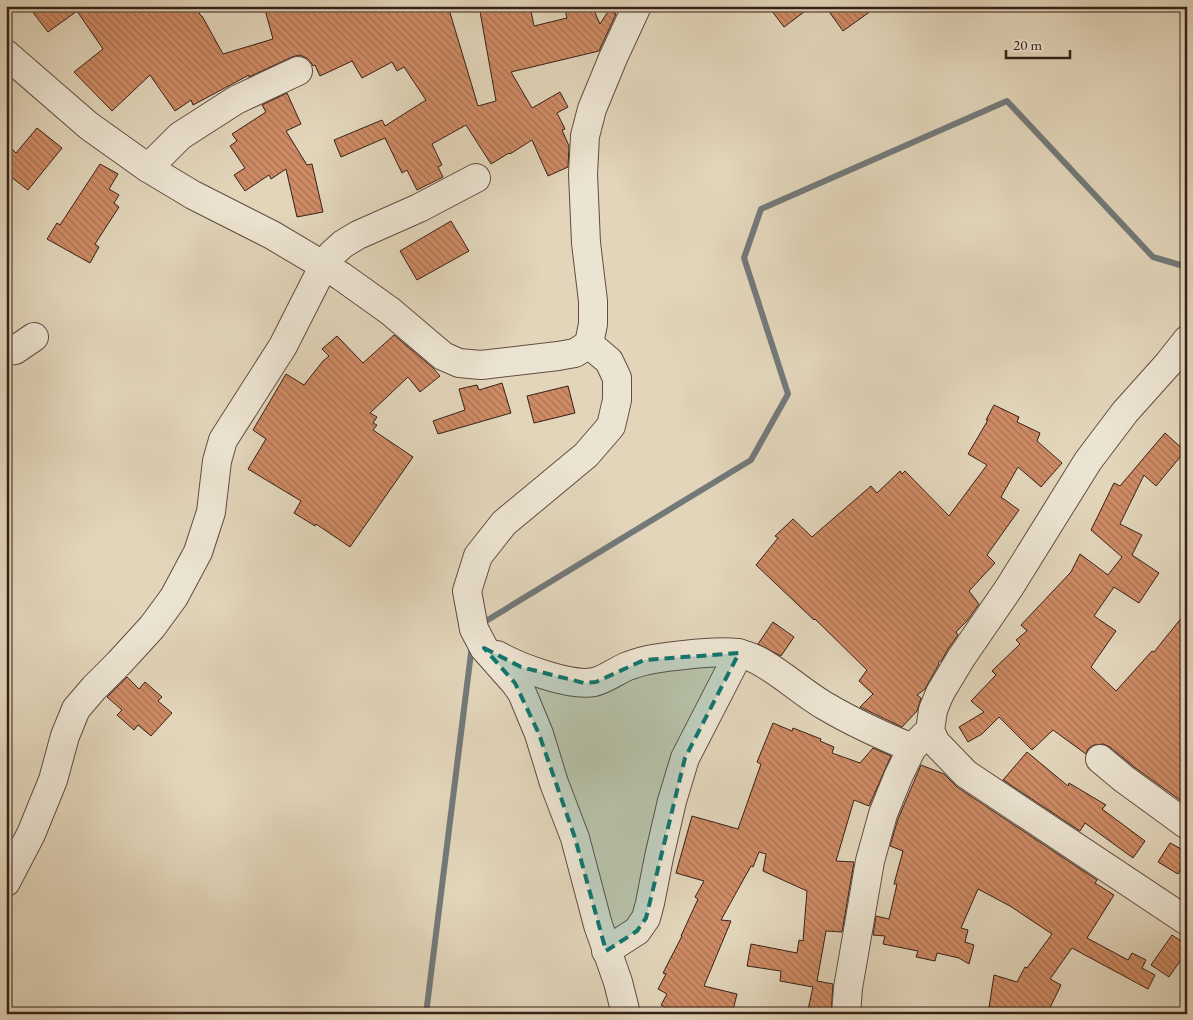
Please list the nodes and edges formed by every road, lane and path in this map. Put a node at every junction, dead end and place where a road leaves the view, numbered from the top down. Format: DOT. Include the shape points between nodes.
graph roads {
  1 [pos="637,6"];
  2 [pos="6,54"];
  3 [pos="298,71"];
  4 [pos="148,168"];
  5 [pos="476,178"];
  6 [pos="324,265"];
  7 [pos="34,337"];
  8 [pos="1187,340"];
  9 [pos="589,344"];
  10 [pos="6,351"];
  11 [pos="484,648"];
  12 [pos="739,653"];
  13 [pos="921,739"];
  14 [pos="1100,759"];
  15 [pos="1187,825"];
  16 [pos="6,882"];
  17 [pos="1187,921"];
  18 [pos="606,950"];
  19 [pos="626,1014"];
  20 [pos="846,1014"];
  1 -- 9 [label="street" via="592,109 585,136 586,244 593,301"];
  2 -- 4 [label="street" via="89,126"];
  3 -- 4 [label="street" via="236,100 180,136"];
  4 -- 6 [label="street"];
  5 -- 6 [label="street" via="344,244"];
  6 -- 9 [label="street" via="390,311 443,356 459,363 481,365 558,356 575,353"];
  6 -- 16 [label="street" via="283,346 223,440 211,512 198,552 174,597 152,627 76,709 53,780 31,834"];
  7 -- 10 [label="street" via="15,350"];
  8 -- 13 [label="street" via="1088,461 961,658 940,693"];
  9 -- 11 [label="street" via="609,362 617,378 617,400 611,426 586,455 504,523 478,556 467,590 474,629"];
  11 -- 12 [label="street" via="521,667 584,683 596,682 644,660 702,653"];
  11 -- 18 [label="street" via="522,693 539,734 575,838"];
  12 -- 13 [label="street" via="759,661 826,707 873,732"];
  12 -- 18 [label="street" via="685,758 646,918 637,931"];
  13 -- 17 [label="street" via="936,743 966,774"];
  13 -- 20 [label="street" via="898,777 883,814 870,861"];
  14 -- 15 [label="street"];
  18 -- 19 [label="street"];
}
